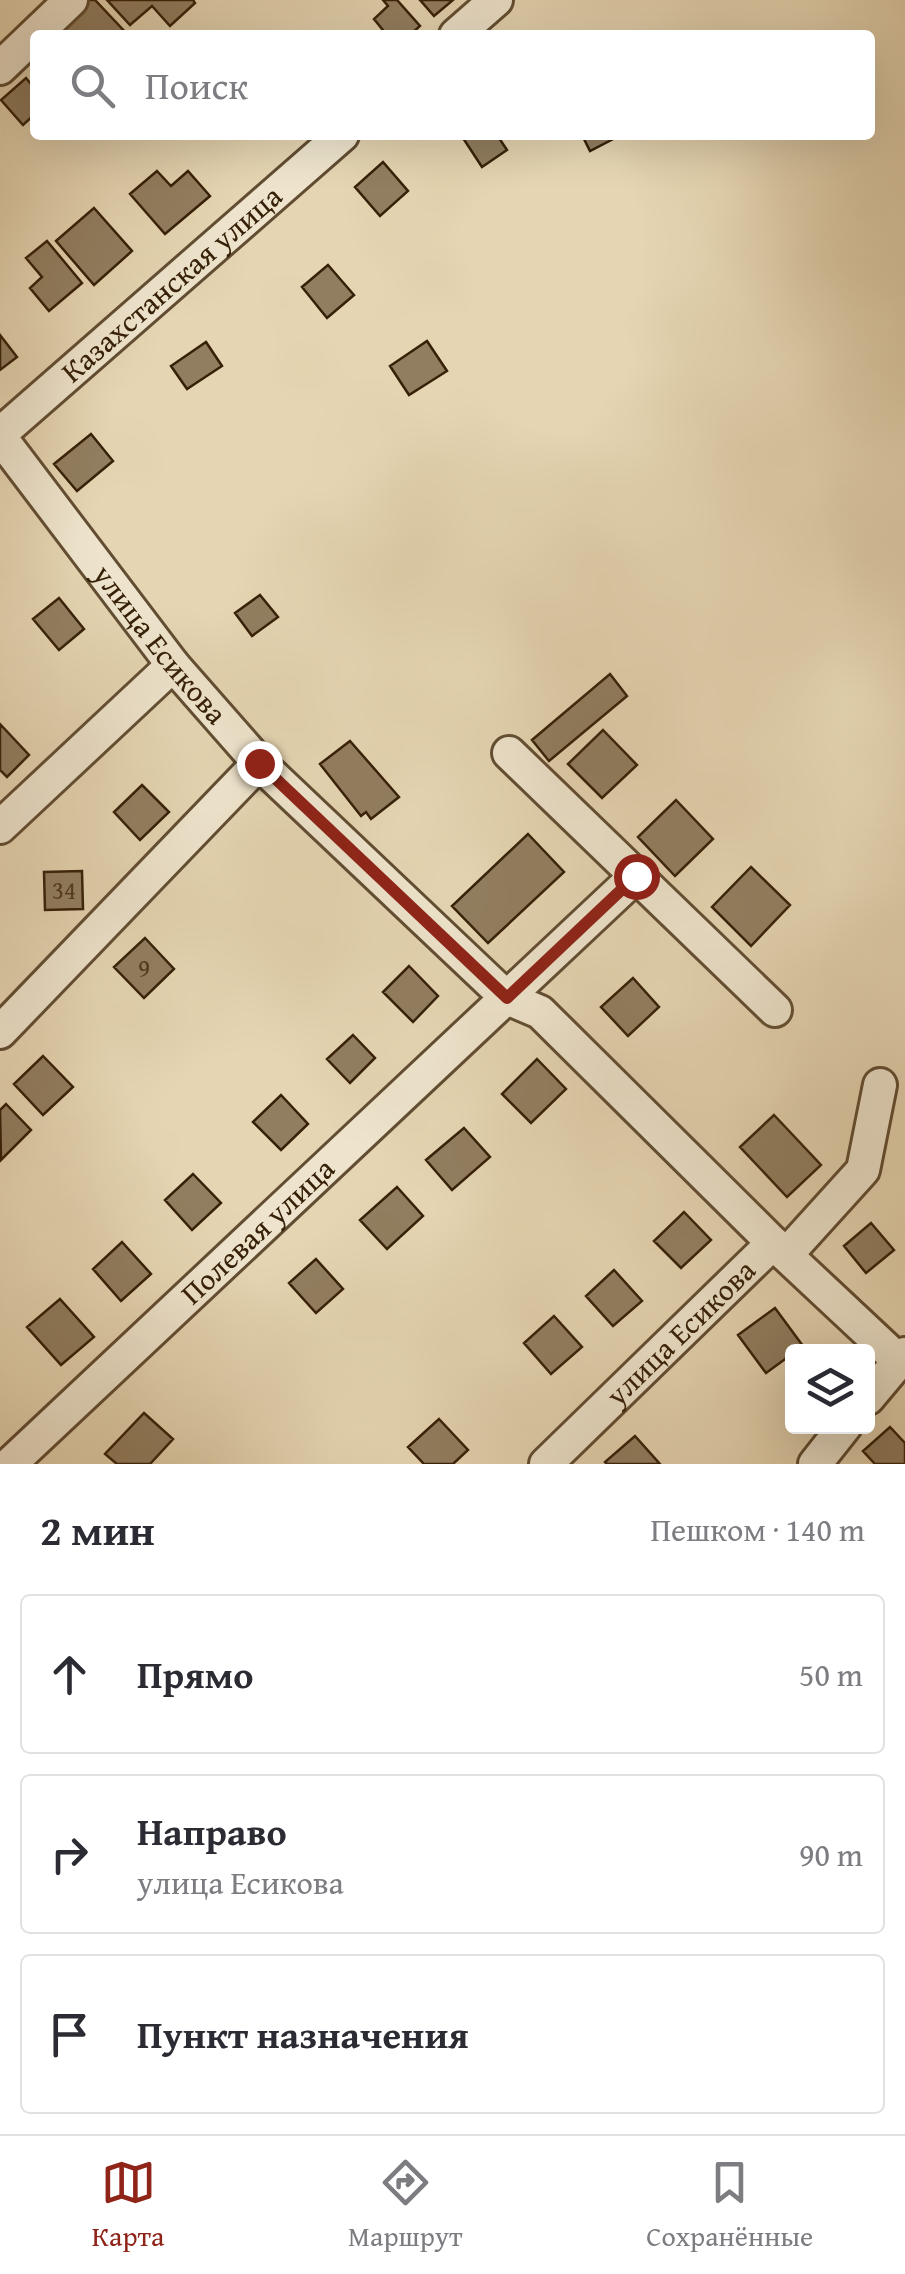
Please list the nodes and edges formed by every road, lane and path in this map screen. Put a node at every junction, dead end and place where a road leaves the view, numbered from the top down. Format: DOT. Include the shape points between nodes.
graph roads {
  1 [pos="71,0"];
  2 [pos="496,0"];
  3 [pos="40,30"];
  4 [pos="462,30"];
  5 [pos="30,39"];
  6 [pos="0,68"];
  7 [pos="336,140"];
  8 [pos="0,436"];
  9 [pos="173,665"];
  10 [pos="510,753"];
  11 [pos="259,763"];
  12 [pos="0,827"];
  13 [pos="636,876"];
  14 [pos="507,998"];
  15 [pos="775,1010"];
  16 [pos="0,1032"];
  17 [pos="880,1085"];
  18 [pos="779,1249"];
  19 [pos="902,1357"];
  20 [pos="875,1390"];
  21 [pos="839,1434"];
  22 [pos="10,1464"];
  23 [pos="546,1464"];
  24 [pos="815,1464"];
  1 -- 3 [label="street"];
  2 -- 4 [label="street"];
  5 -- 6 [label="street"];
  7 -- 8 [label="street, Казахстанская улица"];
  8 -- 9 [label="street, улица Есикова"];
  9 -- 11 [label="street, улица Есикова"];
  9 -- 12 [label="street"];
  10 -- 13 [label="street"];
  11 -- 14 [label="street, улица Есикова"];
  11 -- 16 [label="street"];
  13 -- 14 [label="street, Полевая улица"];
  13 -- 15 [label="street"];
  14 -- 18 [label="street, улица Есикова" via="540,1012"];
  14 -- 22 [label="street, Полевая улица"];
  17 -- 18 [label="street" via="862,1170"];
  18 -- 19 [label="street, улица Есикова"];
  18 -- 23 [label="street, улица Есикова"];
  19 -- 20 [label="street"];
  21 -- 24 [label="street"];
}
